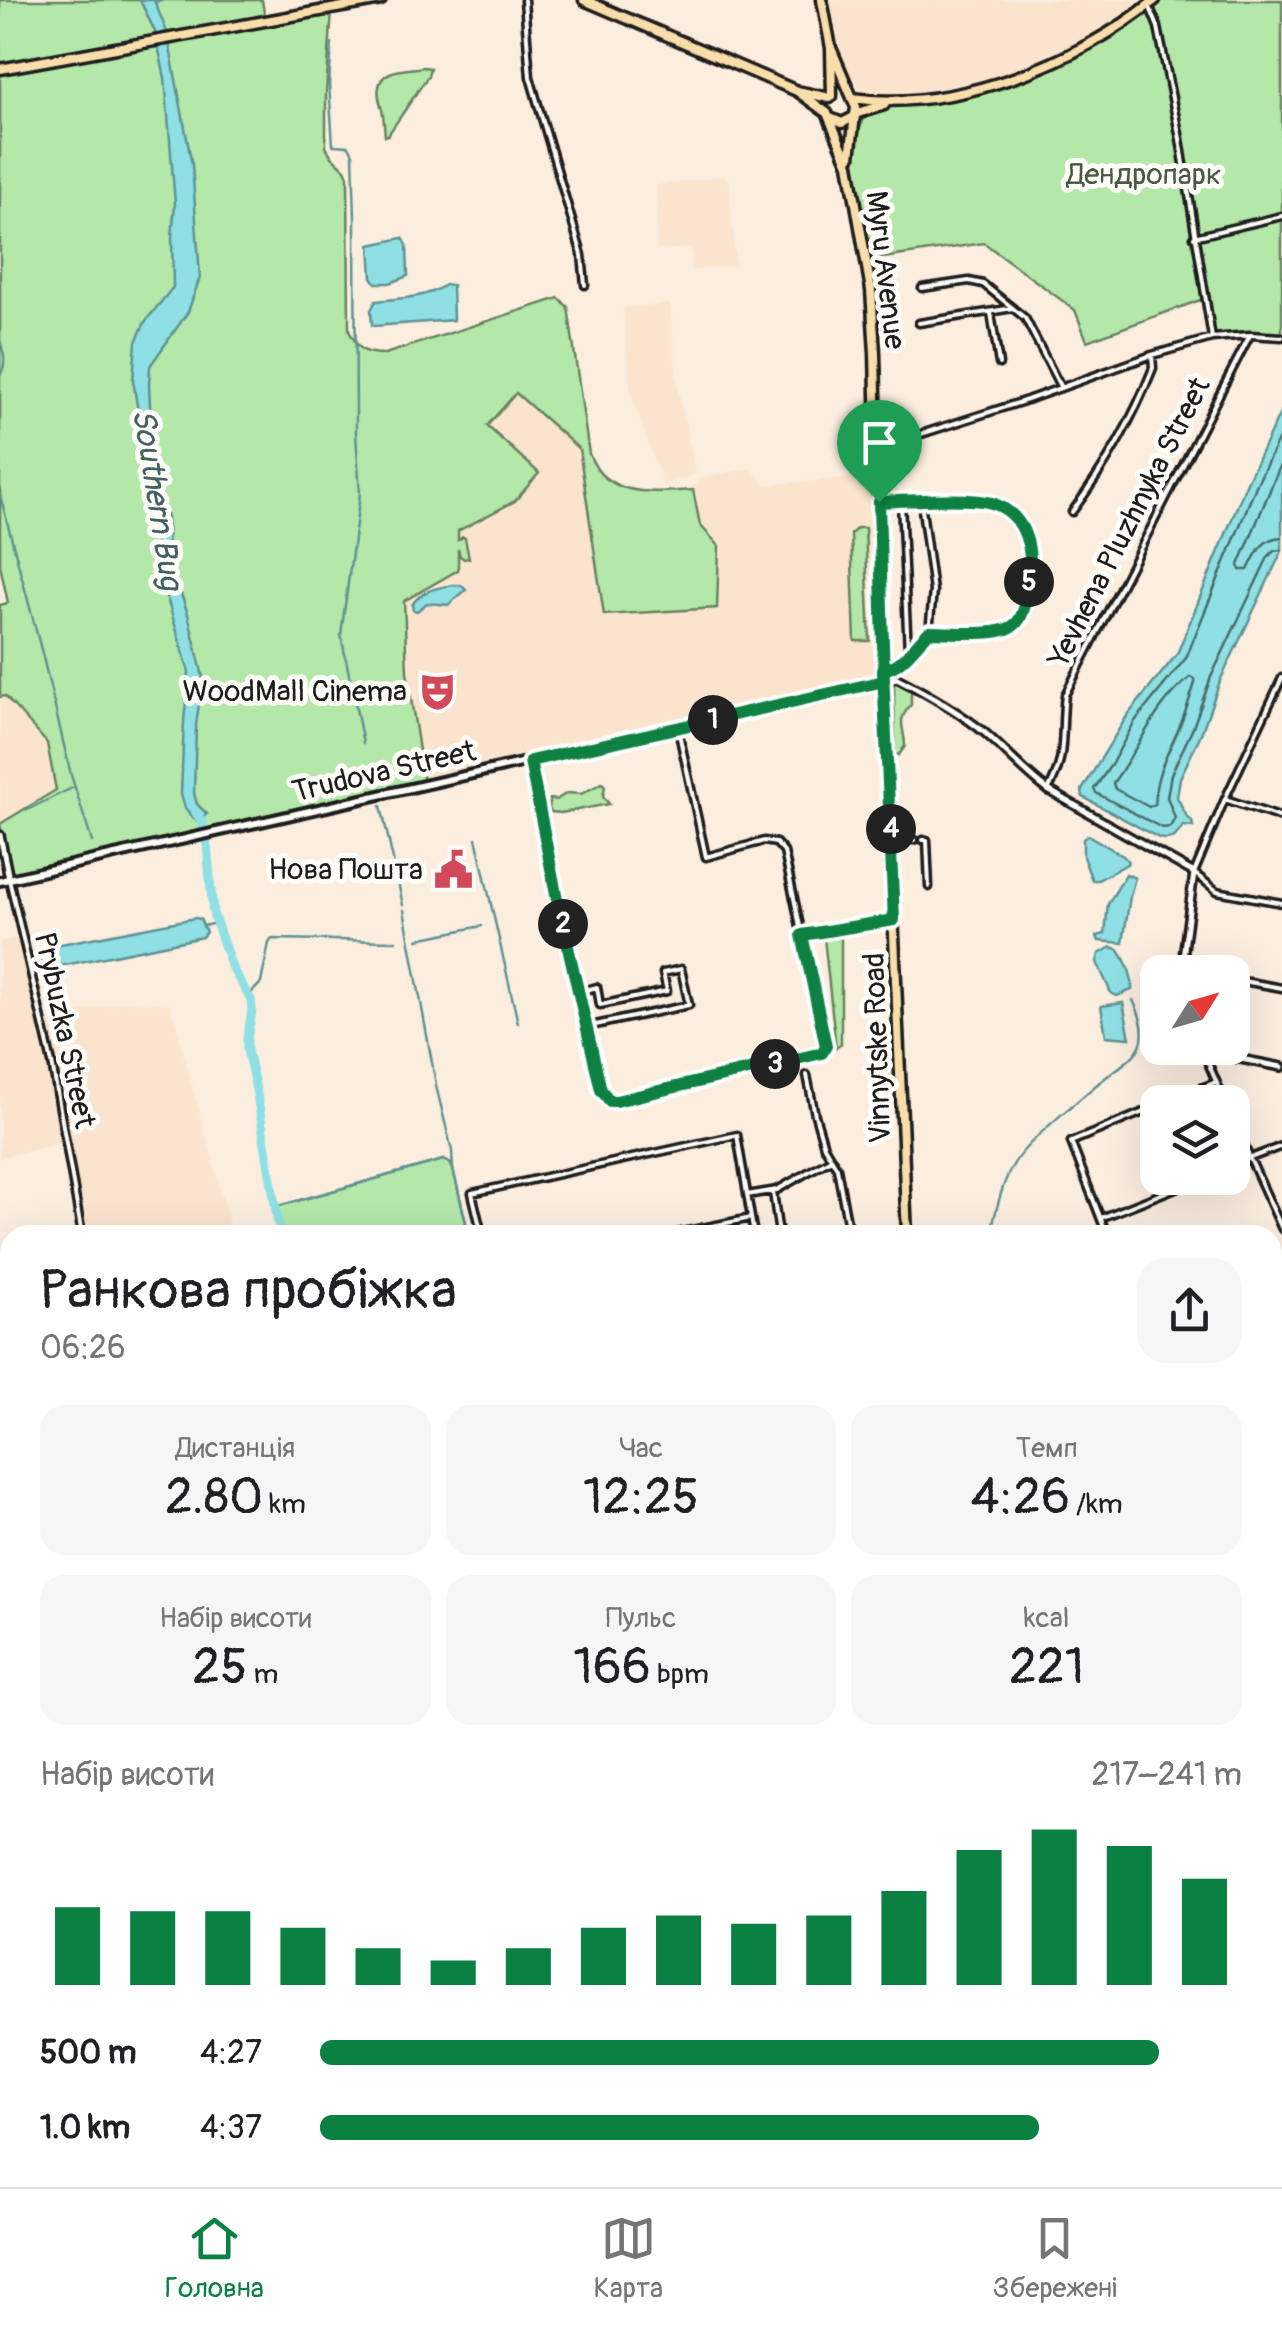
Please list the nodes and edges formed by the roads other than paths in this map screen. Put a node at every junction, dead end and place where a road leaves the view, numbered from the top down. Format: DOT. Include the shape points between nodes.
graph roads {
  1 [pos="381,0"];
  2 [pos="524,0"];
  3 [pos="584,0"];
  4 [pos="822,0"];
  5 [pos="1152,2"];
  6 [pos="831,48"];
  7 [pos="0,69"];
  8 [pos="797,91"];
  9 [pos="831,97"];
  10 [pos="851,97"];
  11 [pos="892,102"];
  12 [pos="855,115"];
  13 [pos="828,116"];
  14 [pos="849,164"];
  15 [pos="1282,216"];
  16 [pos="1194,238"];
  17 [pos="585,285"];
  18 [pos="922,288"];
  19 [pos="1013,308"];
  20 [pos="990,313"];
  21 [pos="919,322"];
  22 [pos="1250,335"];
  23 [pos="1282,337"];
  24 [pos="1212,338"];
  25 [pos="1152,355"];
  26 [pos="999,364"];
  27 [pos="1062,388"];
  28 [pos="877,439"];
  29 [pos="879,502"];
  30 [pos="901,502"];
  31 [pos="921,502"];
  32 [pos="1072,512"];
  33 [pos="929,632"];
  34 [pos="907,654"];
  35 [pos="883,670"];
  36 [pos="1282,678"];
  37 [pos="884,681"];
  38 [pos="678,728"];
  39 [pos="530,761"];
  40 [pos="1048,790"];
  41 [pos="1225,799"];
  42 [pos="1282,818"];
  43 [pos="0,835"];
  44 [pos="891,838"];
  45 [pos="914,840"];
  46 [pos="923,840"];
  47 [pos="1194,873"];
  48 [pos="4,880"];
  49 [pos="929,887"];
  50 [pos="1282,903"];
  51 [pos="894,920"];
  52 [pos="802,935"];
  53 [pos="1183,955"];
  54 [pos="1250,982"];
  55 [pos="1282,988"];
  56 [pos="578,992"];
  57 [pos="586,1026"];
  58 [pos="1250,1060"];
  59 [pos="1209,1065"];
  60 [pos="1282,1066"];
  61 [pos="807,1074"];
  62 [pos="1216,1082"];
  63 [pos="1208,1085"];
  64 [pos="1217,1085"];
  65 [pos="1140,1113"];
  66 [pos="1282,1146"];
  67 [pos="832,1158"];
  68 [pos="1250,1158"];
  69 [pos="773,1192"];
  70 [pos="748,1194"];
  71 [pos="1159,1195"];
  72 [pos="752,1218"];
  73 [pos="1101,1218"];
  74 [pos="80,1225"];
  75 [pos="480,1225"];
  76 [pos="717,1225"];
  77 [pos="753,1225"];
  78 [pos="778,1225"];
  79 [pos="849,1225"];
  80 [pos="908,1225"];
  81 [pos="1103,1225"];
  82 [pos="1280,1225"];
  1 -- 7 [label="main road"];
  2 -- 17 [label="street" via="530,77"];
  3 -- 8 [label="main road"];
  4 -- 6 [label="main road"];
  5 -- 11 [label="main road" via="1039,67 964,90"];
  5 -- 16 [label="street"];
  6 -- 9 [label="main road"];
  6 -- 10 [label="main road"];
  8 -- 9 [label="main road"];
  8 -- 13 [label="main road"];
  9 -- 10 [label="main road"];
  9 -- 13 [label="main road"];
  10 -- 11 [label="main road"];
  10 -- 12 [label="main road"];
  11 -- 12 [label="main road"];
  12 -- 13 [label="main road" via="842,123"];
  12 -- 14 [label="main road, Myru Avenue"];
  13 -- 14 [label="main road, Myru Avenue"];
  14 -- 28 [label="main road, Myru Avenue" via="871,290"];
  15 -- 16 [label="street"];
  16 -- 24 [label="street"];
  18 -- 19 [label="street" via="976,282"];
  19 -- 20 [label="street"];
  19 -- 27 [label="street" via="1034,332"];
  20 -- 21 [label="street"];
  20 -- 26 [label="street"];
  22 -- 23 [label="street"];
  22 -- 24 [label="street"];
  22 -- 40 [label="street, Yevhena Pluzhnyka Street" via="1065,696 1062,759"];
  24 -- 25 [label="street"];
  25 -- 27 [label="street"];
  25 -- 32 [label="street" via="1154,368 1118,442"];
  27 -- 28 [label="street" via="914,436"];
  28 -- 29 [label="main road, Myru Avenue"];
  29 -- 30 [label="street"];
  29 -- 35 [label="main road, Myru Avenue"];
  30 -- 31 [label="street"];
  30 -- 34 [label="street"];
  31 -- 33 [label="street" via="932,580"];
  31 -- 33 [label="street" via="990,502 1006,510 1022,528 1031,564 1026,604 1010,628"];
  33 -- 34 [label="street"];
  34 -- 35 [label="street"];
  35 -- 37 [label="main road, Myru Avenue"];
  36 -- 41 [label="street"];
  37 -- 38 [label="main road, Trudova Street"];
  37 -- 40 [label="street" via="897,678 982,731"];
  37 -- 44 [label="main road, Myru Avenue"];
  38 -- 39 [label="main road, Trudova Street"];
  38 -- 52 [label="street" via="706,856 776,843 784,852"];
  39 -- 48 [label="main road, Trudova Street"];
  39 -- 56 [label="street"];
  40 -- 47 [label="street"];
  41 -- 42 [label="street"];
  41 -- 47 [label="street"];
  43 -- 48 [label="street, Prybuzka Street"];
  44 -- 45 [label="street"];
  44 -- 51 [label="main road, Vinnytske Road"];
  46 -- 49 [label="street"];
  47 -- 50 [label="street" via="1217,891"];
  47 -- 53 [label="street"];
  48 -- 74 [label="street, Prybuzka Street" via="52,1062"];
  51 -- 52 [label="street"];
  51 -- 80 [label="main road, Vinnytske Road"];
  52 -- 57 [label="street" via="826,1046 822,1053 610,1101 601,1090"];
  54 -- 55 [label="street"];
  56 -- 57 [label="street"];
  56 -- 57 [label="street" via="596,987 600,1005 650,994 667,990 663,973 681,969 688,1005"];
  58 -- 60 [label="street"];
  59 -- 62 [label="street"];
  61 -- 67 [label="street"];
  62 -- 63 [label="street"];
  62 -- 64 [label="street"];
  65 -- 73 [label="street" via="1071,1142"];
  66 -- 68 [label="street"];
  67 -- 69 [label="street"];
  67 -- 79 [label="street"];
  68 -- 82 [label="street"];
  69 -- 70 [label="street"];
  69 -- 78 [label="street"];
  70 -- 72 [label="street"];
  70 -- 75 [label="street" via="737,1134 472,1193"];
  71 -- 73 [label="street"];
  72 -- 76 [label="street"];
  72 -- 77 [label="street"];
  73 -- 81 [label="street"];
}
